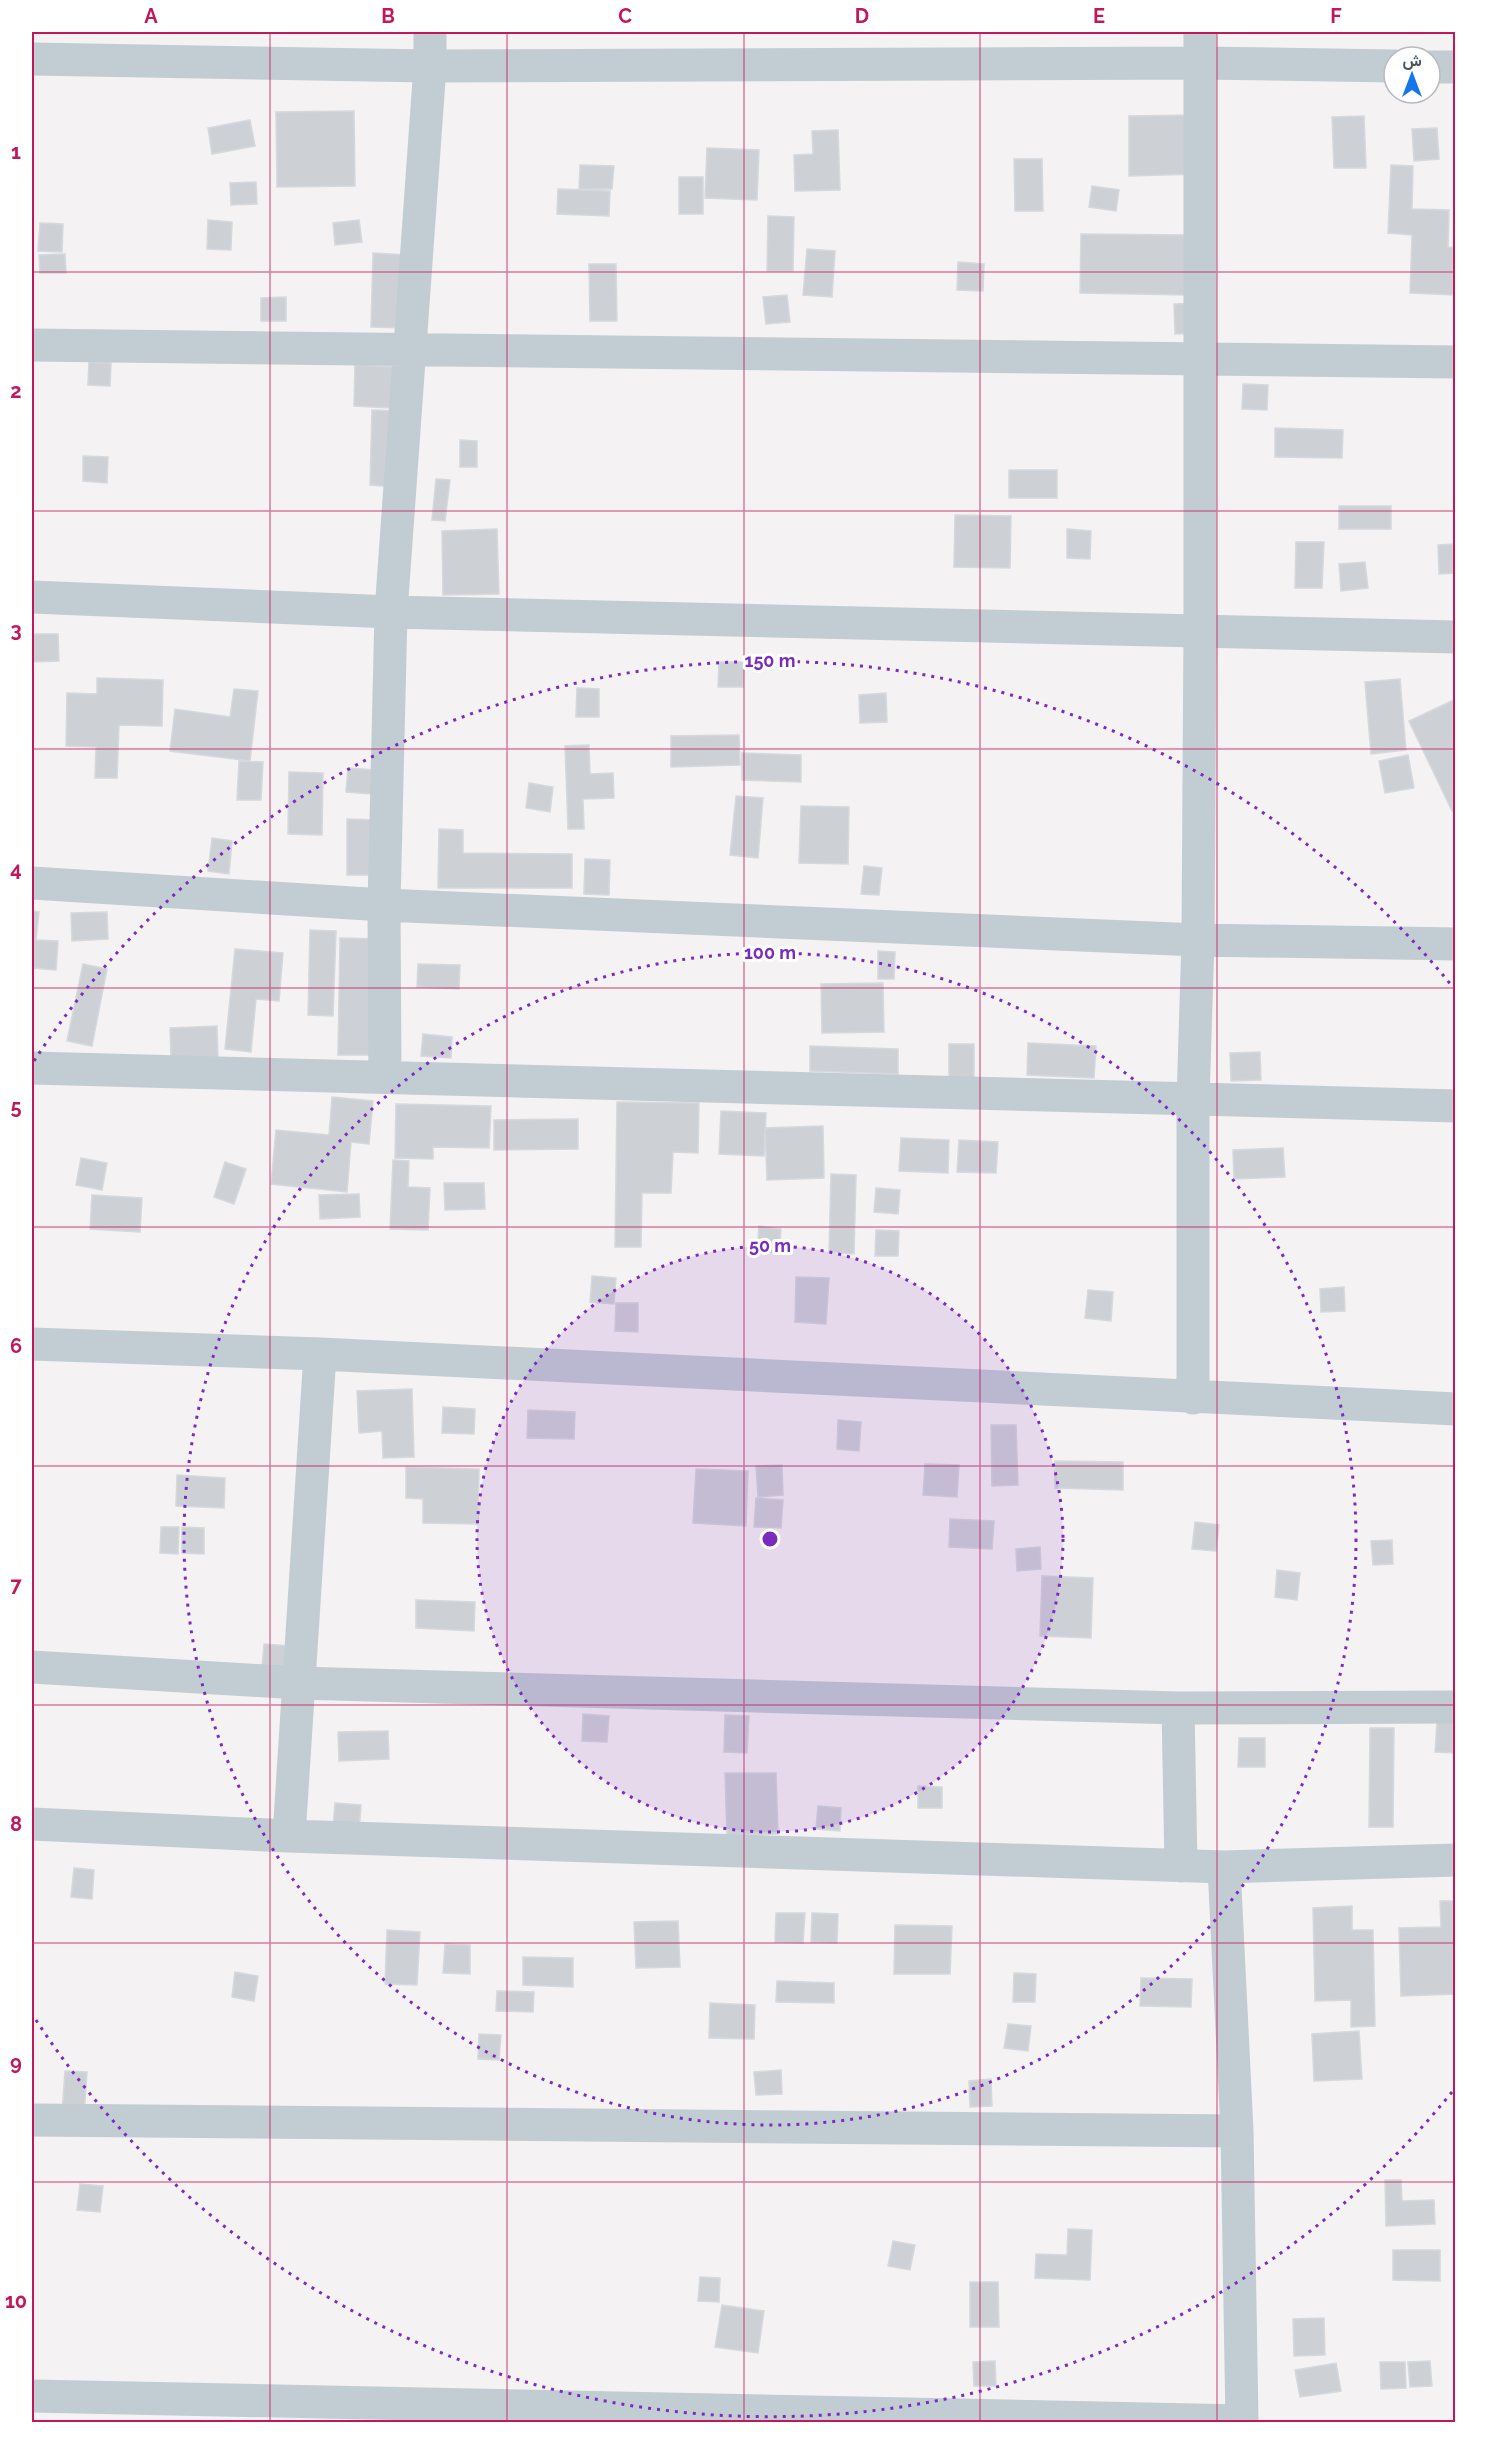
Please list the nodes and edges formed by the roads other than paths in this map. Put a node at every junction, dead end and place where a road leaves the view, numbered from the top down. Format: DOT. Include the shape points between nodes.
graph roads {
  1 [pos="430,32"];
  2 [pos="1200,47"];
  3 [pos="32,58"];
  4 [pos="1382,65"];
  5 [pos="430,66"];
  6 [pos="32,345"];
  7 [pos="409,351"];
  8 [pos="1200,358"];
  9 [pos="1455,362"];
  10 [pos="32,597"];
  11 [pos="391,612"];
  12 [pos="1200,631"];
  13 [pos="1455,637"];
  14 [pos="32,883"];
  15 [pos="384,904"];
  16 [pos="1198,940"];
  17 [pos="1455,944"];
  18 [pos="32,1068"];
  19 [pos="385,1077"];
  20 [pos="1193,1101"];
  21 [pos="1455,1106"];
  22 [pos="32,1344"];
  23 [pos="320,1354"];
  24 [pos="1193,1398"];
  25 [pos="1455,1409"];
  26 [pos="32,1667"];
  27 [pos="299,1683"];
  28 [pos="1455,1707"];
  29 [pos="1178,1708"];
  30 [pos="32,1824"];
  31 [pos="290,1836"];
  32 [pos="1455,1860"];
  33 [pos="1181,1866"];
  34 [pos="1224,1867"];
  35 [pos="32,2120"];
  36 [pos="1238,2131"];
  37 [pos="32,2396"];
  38 [pos="1242,2422"];
  1 -- 5 [label="street"];
  2 -- 4 [label="street"];
  2 -- 5 [label="street"];
  2 -- 8 [label="street"];
  3 -- 5 [label="street"];
  5 -- 7 [label="street"];
  6 -- 7 [label="street"];
  7 -- 8 [label="street"];
  7 -- 11 [label="street"];
  8 -- 9 [label="street"];
  8 -- 12 [label="street"];
  10 -- 11 [label="street"];
  11 -- 12 [label="street"];
  11 -- 15 [label="street"];
  12 -- 13 [label="street"];
  12 -- 16 [label="street"];
  14 -- 15 [label="street"];
  15 -- 16 [label="street"];
  15 -- 19 [label="street"];
  16 -- 17 [label="street"];
  16 -- 20 [label="street"];
  18 -- 19 [label="street"];
  19 -- 20 [label="street"];
  20 -- 21 [label="street"];
  20 -- 24 [label="street"];
  22 -- 23 [label="street"];
  23 -- 24 [label="street"];
  23 -- 27 [label="street"];
  24 -- 25 [label="street"];
  26 -- 27 [label="street"];
  27 -- 29 [label="street"];
  27 -- 31 [label="street"];
  28 -- 29 [label="street"];
  29 -- 33 [label="street"];
  30 -- 31 [label="street"];
  31 -- 33 [label="street"];
  32 -- 34 [label="street"];
  33 -- 34 [label="street"];
  34 -- 36 [label="street"];
  35 -- 36 [label="street"];
  36 -- 38 [label="street"];
  37 -- 38 [label="street"];
}
